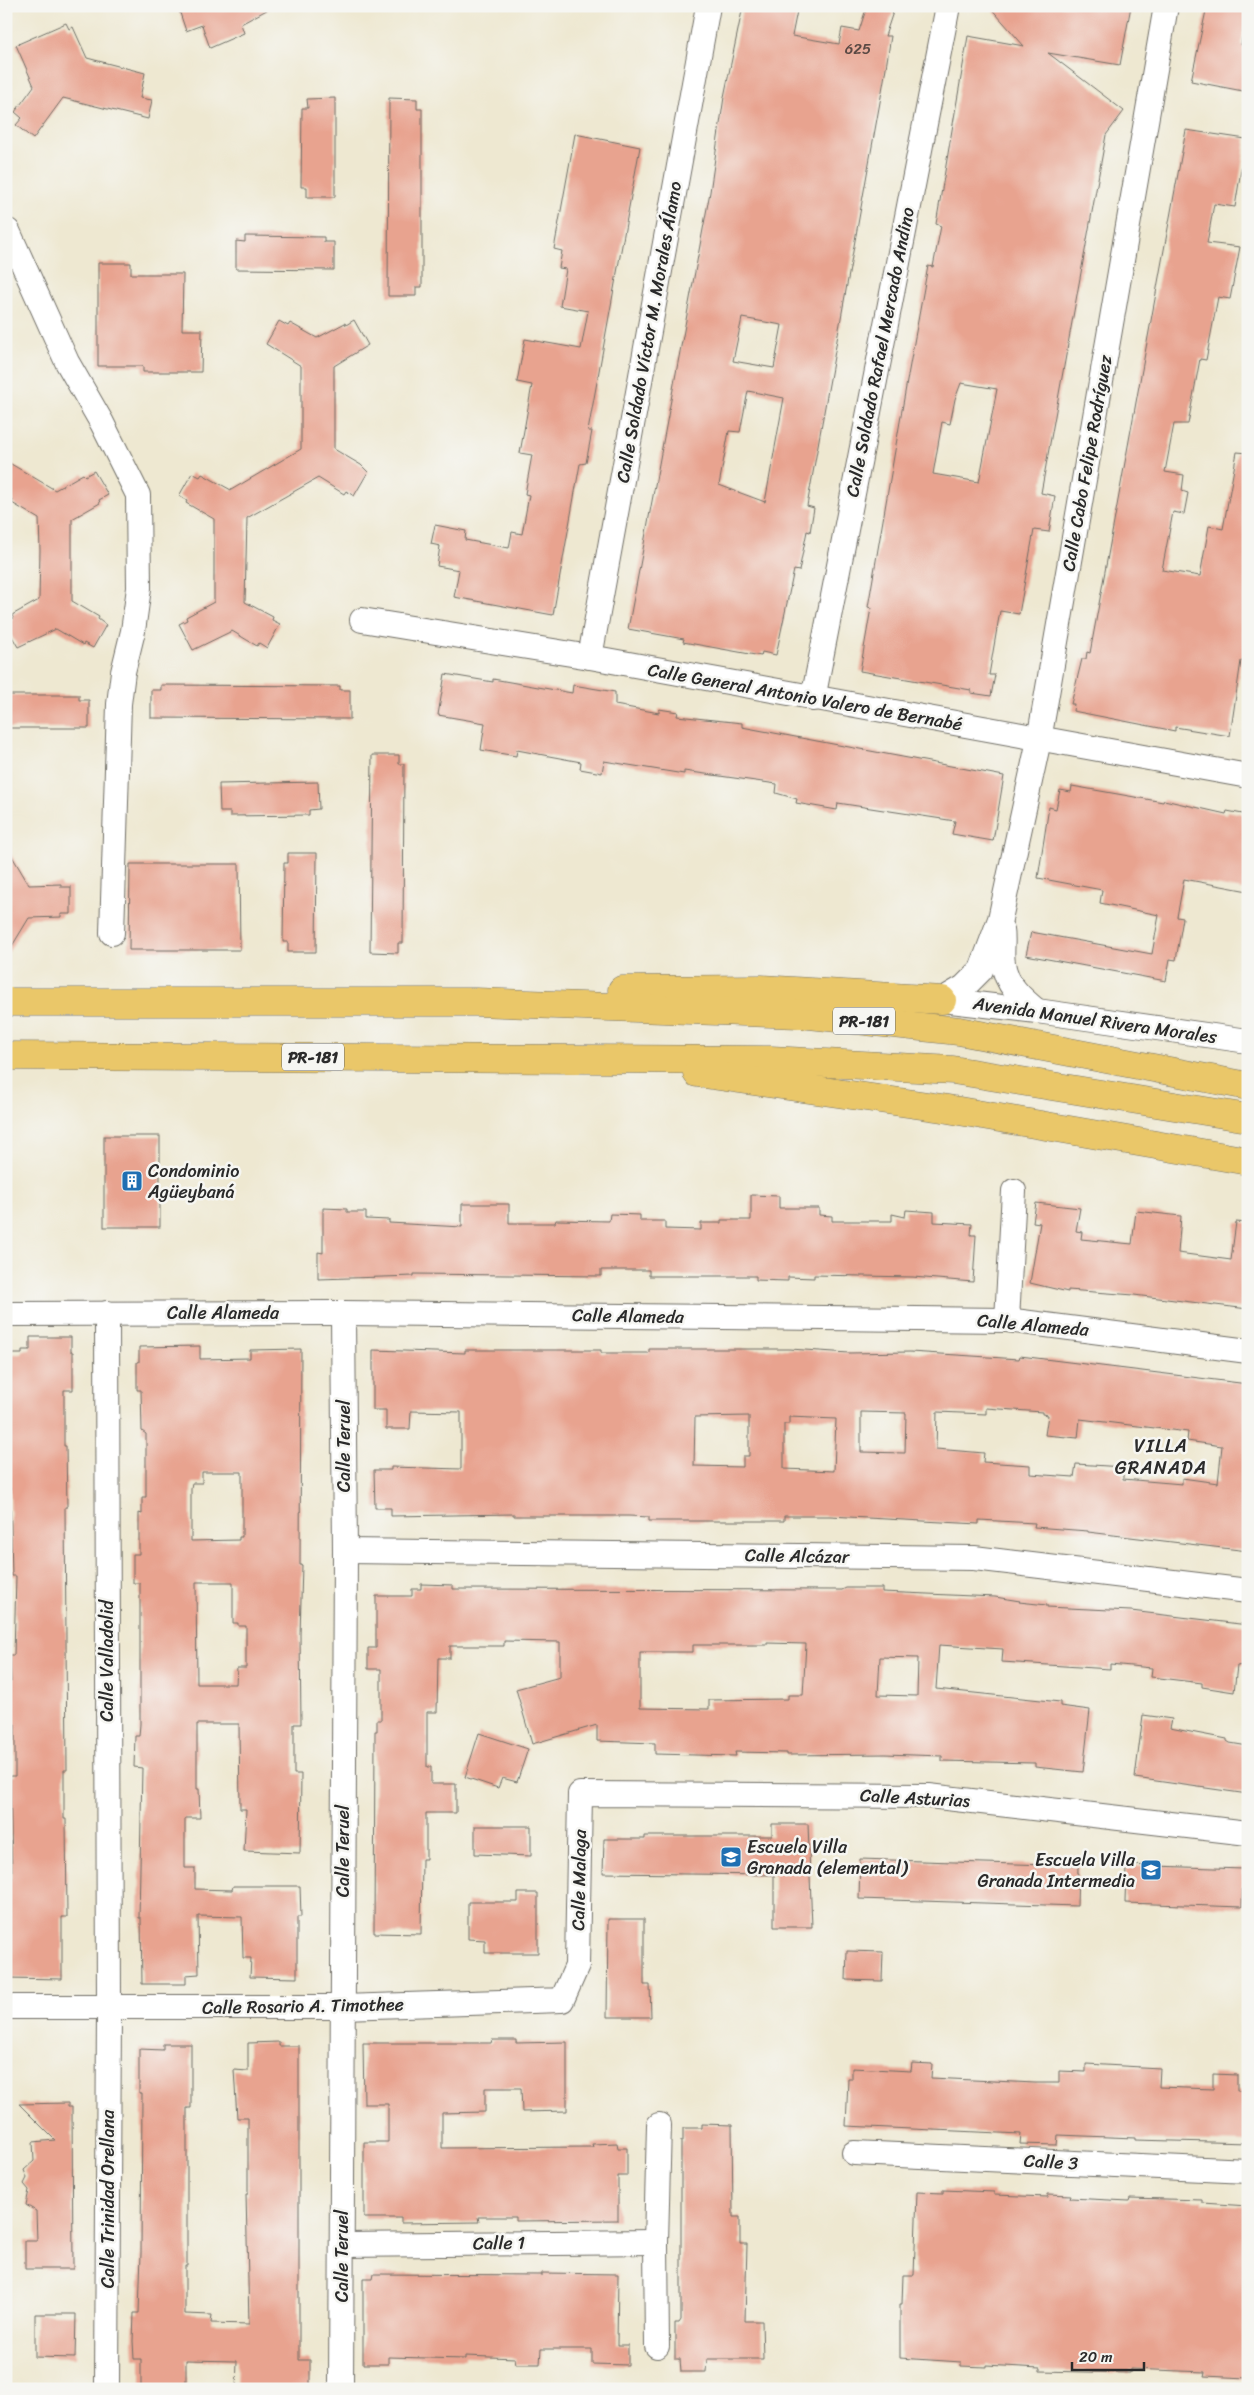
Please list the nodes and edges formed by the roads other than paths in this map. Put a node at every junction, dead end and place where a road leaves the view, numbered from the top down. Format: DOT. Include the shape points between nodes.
graph roads {
  1 [pos="708,6"];
  2 [pos="948,6"];
  3 [pos="1166,6"];
  4 [pos="8,231"];
  5 [pos="362,620"];
  6 [pos="590,657"];
  7 [pos="813,699"];
  8 [pos="1039,740"];
  9 [pos="1248,776"];
  10 [pos="1000,919"];
  11 [pos="112,933"];
  12 [pos="942,1000"];
  13 [pos="6,1002"];
  14 [pos="476,1002"];
  15 [pos="1037,1011"];
  16 [pos="1248,1041"];
  17 [pos="6,1056"];
  18 [pos="619,1058"];
  19 [pos="1248,1086"];
  20 [pos="1248,1118"];
  21 [pos="1248,1161"];
  22 [pos="1014,1191"];
  23 [pos="107,1313"];
  24 [pos="343,1313"];
  25 [pos="6,1314"];
  26 [pos="1007,1320"];
  27 [pos="1248,1350"];
  28 [pos="345,1551"];
  29 [pos="1248,1591"];
  30 [pos="580,1794"];
  31 [pos="1248,1833"];
  32 [pos="577,1966"];
  33 [pos="342,2007"];
  34 [pos="6,2008"];
  35 [pos="109,2008"];
  36 [pos="659,2125"];
  37 [pos="854,2154"];
  38 [pos="1248,2171"];
  39 [pos="656,2242"];
  40 [pos="342,2245"];
  41 [pos="657,2346"];
  42 [pos="107,2389"];
  43 [pos="341,2389"];
  1 -- 6 [label="street, Calle Soldado Víctor M. Morales Álamo"];
  2 -- 7 [label="street, Calle Soldado Rafael Mercado Andino"];
  3 -- 8 [label="street, Calle Cabo Felipe Rodríguez"];
  4 -- 11 [label="street" via="67,362 138,495 139,588 119,704"];
  5 -- 6 [label="street, Calle General Antonio Valero de Bernabé"];
  6 -- 7 [label="street, Calle General Antonio Valero de Bernabé"];
  7 -- 8 [label="street, Calle General Antonio Valero de Bernabé"];
  8 -- 9 [label="street, Calle General Antonio Valero de Bernabé"];
  8 -- 10 [label="street, Calle Cabo Felipe Rodríguez"];
  10 -- 12 [label="street" via="981,970 964,987"];
  10 -- 15 [label="street" via="1006,974 1021,997"];
  12 -- 14 [label="highway" via="761,989 588,990"];
  12 -- 15 [label="street, Avenida Manuel Rivera Morales"];
  13 -- 14 [label="highway, PR-181"];
  14 -- 19 [label="highway, PR-181" via="800,1014 959,1031"];
  15 -- 16 [label="street, Avenida Manuel Rivera Morales"];
  17 -- 18 [label="highway, PR-181"];
  18 -- 20 [label="highway, PR-181" via="771,1060 953,1070"];
  18 -- 21 [label="highway" via="730,1078 942,1108"];
  22 -- 26 [label="street"];
  23 -- 24 [label="street, Calle Alameda"];
  23 -- 25 [label="street, Calle Alameda"];
  23 -- 35 [label="street, Calle Valladolid"];
  24 -- 26 [label="street, Calle Alameda"];
  24 -- 28 [label="street, Calle Teruel"];
  26 -- 27 [label="street, Calle Alameda"];
  28 -- 29 [label="street, Calle Alcázar" via="974,1558"];
  28 -- 33 [label="street, Calle Teruel"];
  30 -- 31 [label="street, Calle Asturias" via="929,1796"];
  30 -- 32 [label="street, Calle Malaga"];
  32 -- 33 [label="street, Calle Rosario A. Timothee" via="562,2000"];
  33 -- 35 [label="street, Calle Rosario A. Timothee"];
  33 -- 40 [label="street, Calle Teruel"];
  34 -- 35 [label="street, Calle Rosario A. Timothee"];
  35 -- 42 [label="street, Calle Trinidad Orellana"];
  36 -- 39 [label="street"];
  37 -- 38 [label="street, Calle 3"];
  39 -- 40 [label="street, Calle 1"];
  39 -- 41 [label="street"];
  40 -- 43 [label="street, Calle Teruel"];
}
